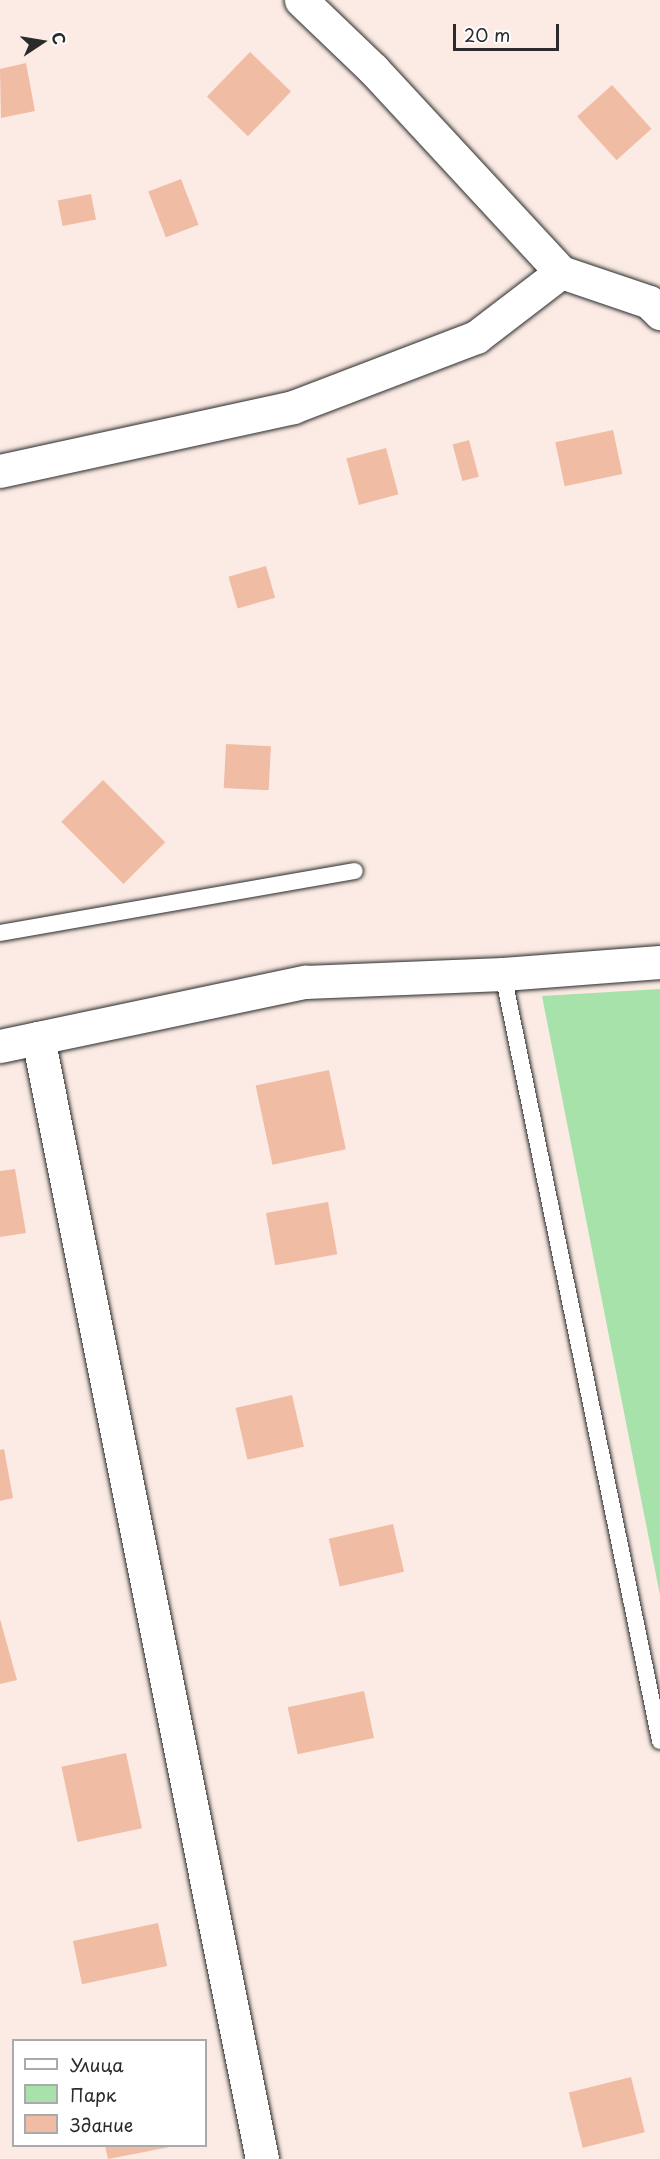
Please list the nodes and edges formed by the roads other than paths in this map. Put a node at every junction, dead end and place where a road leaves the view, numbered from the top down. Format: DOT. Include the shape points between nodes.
graph roads {
  1 [pos="301,0"];
  2 [pos="561,272"];
  3 [pos="660,313"];
  4 [pos="0,471"];
  5 [pos="355,872"];
  6 [pos="0,933"];
  7 [pos="660,962"];
  8 [pos="503,974"];
  9 [pos="38,1038"];
  10 [pos="0,1046"];
  11 [pos="660,1741"];
  12 [pos="262,2159"];
  1 -- 2 [label="street" via="373,69"];
  2 -- 3 [label="street" via="649,302"];
  2 -- 4 [label="street" via="476,337 293,407"];
  5 -- 6 [label="lane"];
  7 -- 8 [label="street"];
  8 -- 9 [label="street" via="304,982"];
  8 -- 11 [label="lane"];
  9 -- 10 [label="street"];
  9 -- 12 [label="street"];
}
